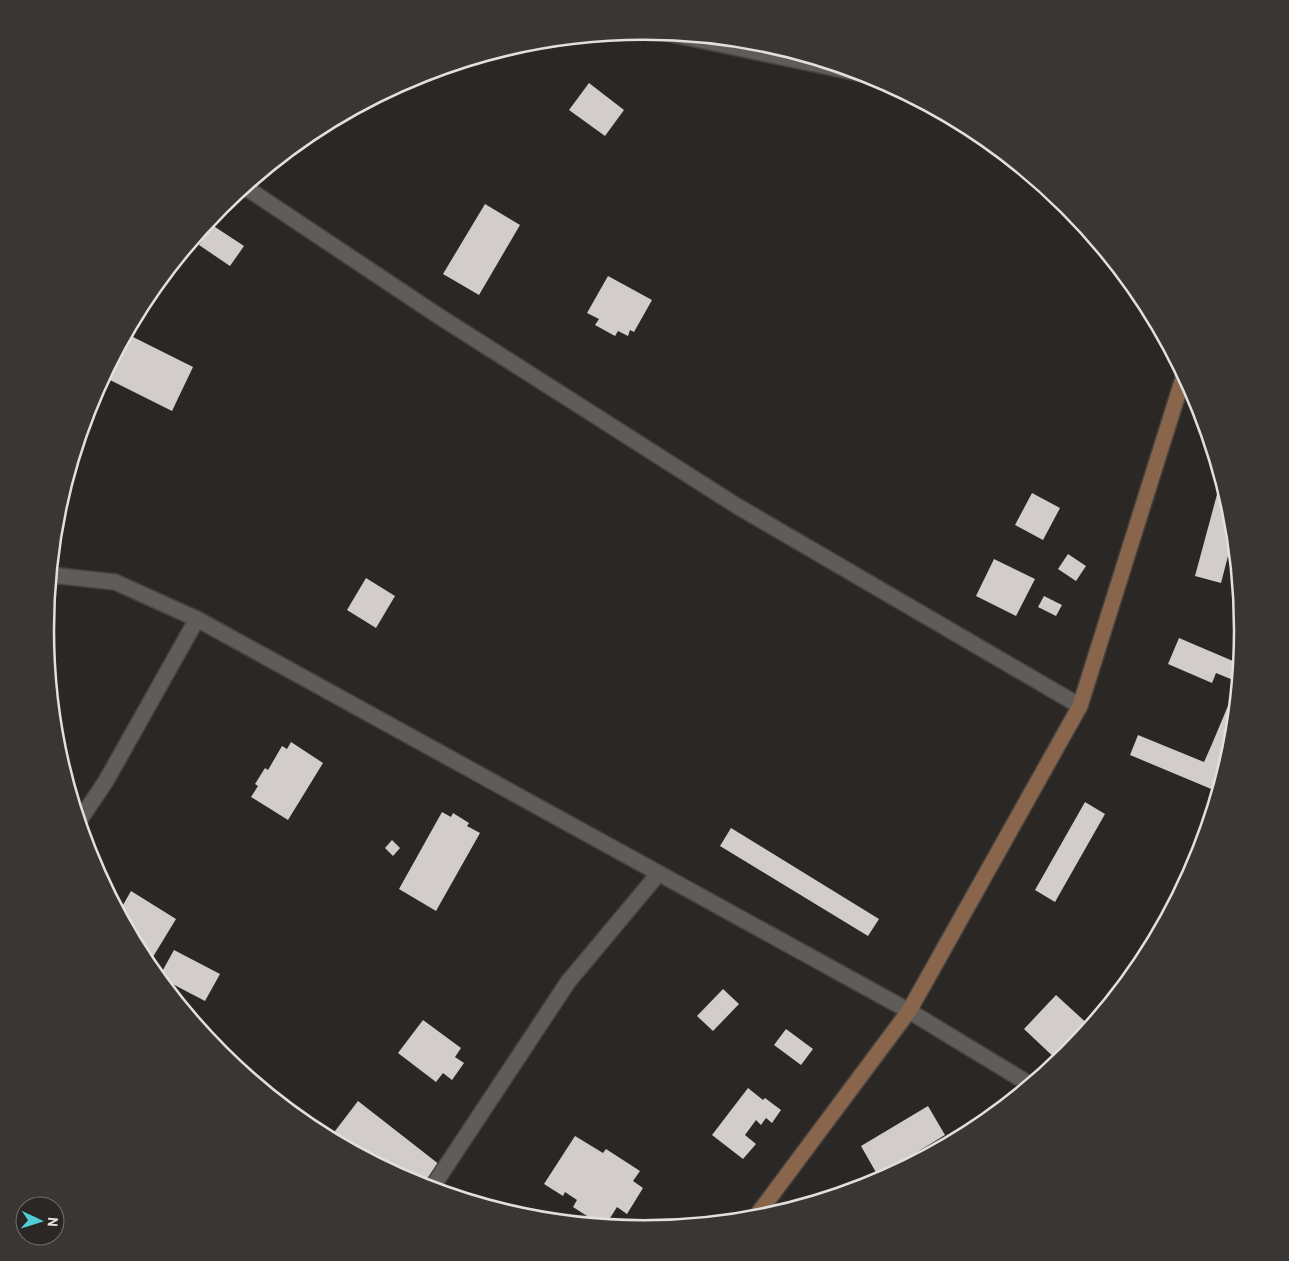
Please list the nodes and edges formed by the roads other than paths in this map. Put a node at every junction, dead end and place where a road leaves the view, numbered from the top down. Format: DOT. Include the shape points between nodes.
graph roads {
  1 [pos="728,46"];
  2 [pos="801,61"];
  3 [pos="252,190"];
  4 [pos="1181,385"];
  5 [pos="57,575"];
  6 [pos="197,619"];
  7 [pos="1080,706"];
  8 [pos="83,815"];
  9 [pos="659,873"];
  10 [pos="909,1011"];
  11 [pos="1025,1081"];
  12 [pos="435,1182"];
  13 [pos="761,1210"];
  1 -- 2 [label="street"];
  3 -- 7 [label="street" via="437,316 737,506"];
  4 -- 7 [label="street"];
  5 -- 6 [label="street" via="115,582"];
  6 -- 8 [label="street" via="106,781"];
  6 -- 9 [label="street"];
  7 -- 10 [label="street"];
  9 -- 10 [label="street"];
  9 -- 12 [label="street" via="568,982"];
  10 -- 11 [label="street"];
  10 -- 13 [label="street"];
}
